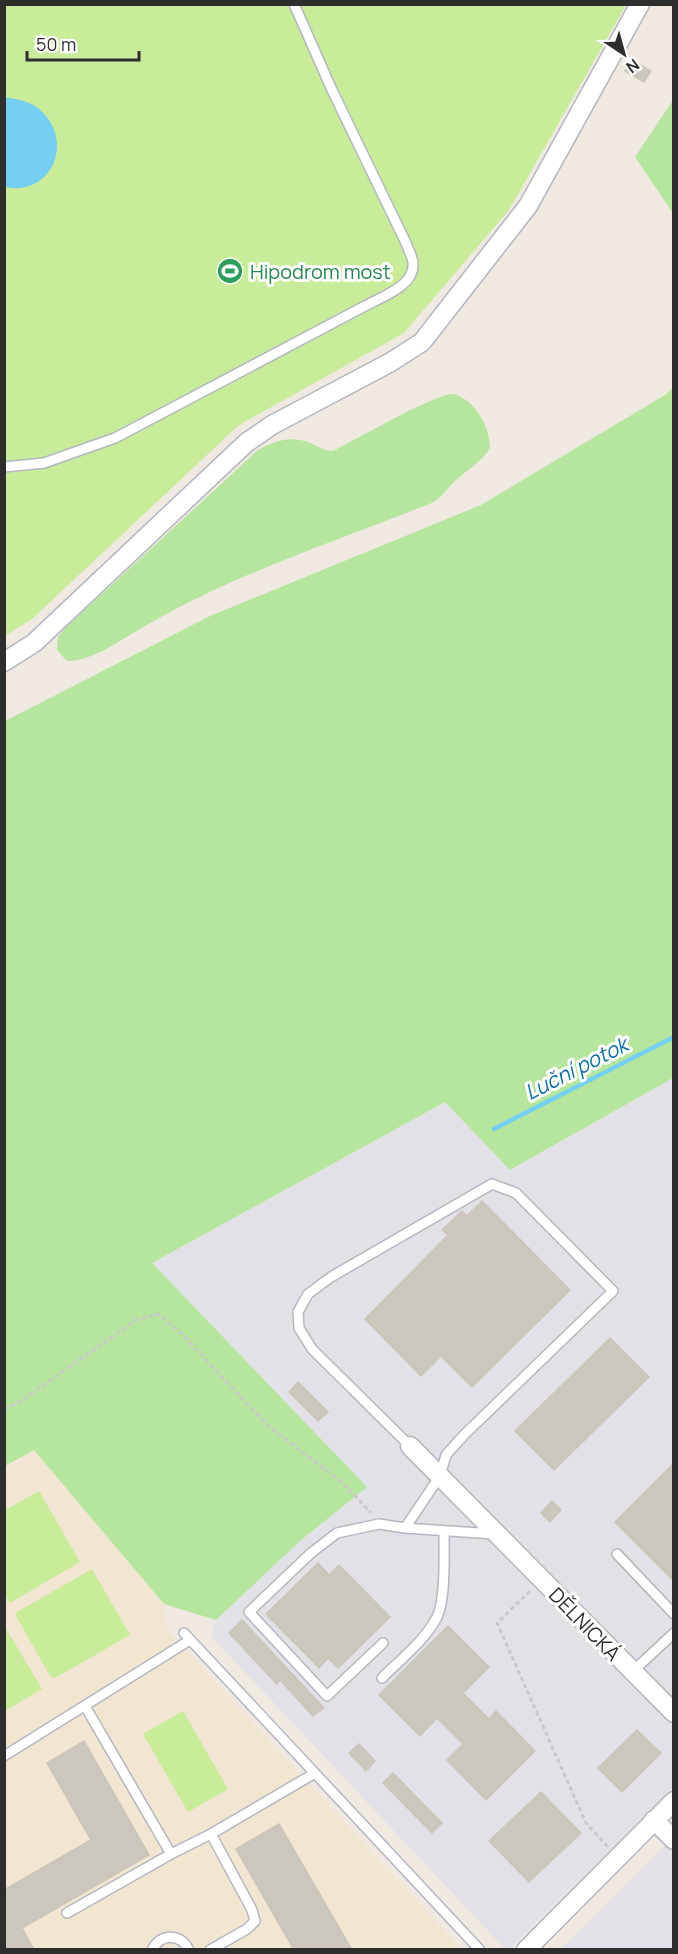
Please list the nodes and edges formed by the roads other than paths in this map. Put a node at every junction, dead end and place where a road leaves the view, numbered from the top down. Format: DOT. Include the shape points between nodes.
graph roads {
  1 [pos="294,4"];
  2 [pos="640,4"];
  3 [pos="4,467"];
  4 [pos="4,662"];
  5 [pos="410,1446"];
  6 [pos="440,1476"];
  7 [pos="405,1528"];
  8 [pos="444,1531"];
  9 [pos="498,1534"];
  10 [pos="617,1554"];
  11 [pos="674,1614"];
  12 [pos="674,1634"];
  13 [pos="383,1643"];
  14 [pos="632,1672"];
  15 [pos="382,1677"];
  16 [pos="86,1706"];
  17 [pos="674,1713"];
  18 [pos="4,1756"];
  19 [pos="315,1773"];
  20 [pos="674,1801"];
  21 [pos="654,1820"];
  22 [pos="210,1834"];
  23 [pos="674,1840"];
  24 [pos="171,1854"];
  25 [pos="67,1913"];
  26 [pos="152,1950"];
  27 [pos="189,1950"];
  28 [pos="210,1950"];
  29 [pos="480,1950"];
  30 [pos="526,1950"];
  1 -- 3 [label="lane" via="406,243 413,264 409,279 115,438 44,463"];
  2 -- 4 [label="street" via="528,206 422,342 246,442 34,643"];
  5 -- 6 [label="street, DĚLNICKÁ"];
  5 -- 6 [label="lane" via="312,1348 299,1328 298,1312 308,1294 331,1277 492,1184 516,1193 613,1291 464,1435 446,1455"];
  6 -- 7 [label="lane"];
  6 -- 9 [label="street, DĚLNICKÁ"];
  7 -- 8 [label="lane"];
  7 -- 13 [label="lane" via="380,1524 337,1533 249,1612 327,1696"];
  8 -- 9 [label="lane"];
  8 -- 15 [label="lane" via="438,1617"];
  9 -- 14 [label="street, DĚLNICKÁ"];
  10 -- 11 [label="lane"];
  12 -- 14 [label="lane"];
  14 -- 17 [label="street, DĚLNICKÁ"];
  16 -- 18 [label="lane"];
  16 -- 19 [label="lane" via="187,1636"];
  16 -- 24 [label="lane"];
  19 -- 22 [label="lane"];
  19 -- 29 [label="lane"];
  20 -- 21 [label="street"];
  21 -- 23 [label="street"];
  21 -- 30 [label="street"];
  22 -- 24 [label="lane"];
  22 -- 28 [label="lane" via="255,1921"];
  24 -- 25 [label="lane"];
  26 -- 27 [label="lane" via="158,1941 170,1937 181,1940"];
}
